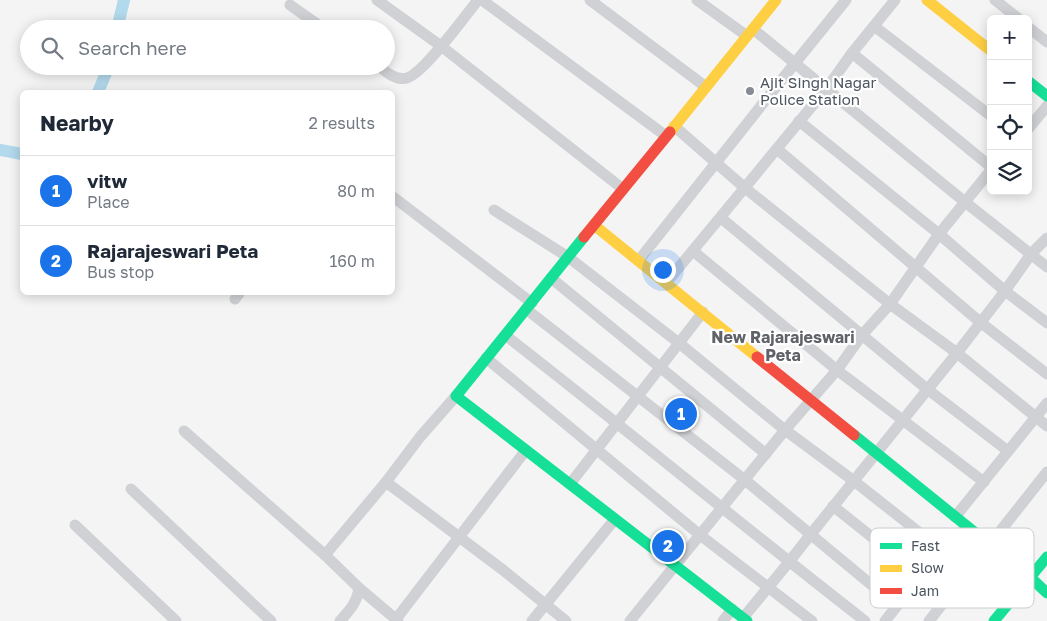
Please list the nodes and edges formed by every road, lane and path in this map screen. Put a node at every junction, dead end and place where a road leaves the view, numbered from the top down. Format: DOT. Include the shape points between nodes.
graph roads {
  1 [pos="377,0"];
  2 [pos="478,0"];
  3 [pos="482,0"];
  4 [pos="590,0"];
  5 [pos="697,0"];
  6 [pos="776,0"];
  7 [pos="846,0"];
  8 [pos="895,0"];
  9 [pos="927,0"];
  10 [pos="996,0"];
  11 [pos="290,5"];
  12 [pos="1013,15"];
  13 [pos="311,20"];
  14 [pos="874,26"];
  15 [pos="1032,30"];
  16 [pos="750,32"];
  17 [pos="1047,42"];
  18 [pos="441,46"];
  19 [pos="987,48"];
  20 [pos="852,52"];
  21 [pos="795,63"];
  22 [pos="391,75"];
  23 [pos="1032,84"];
  24 [pos="706,87"];
  25 [pos="827,88"];
  26 [pos="1047,96"];
  27 [pos="1047,106"];
  28 [pos="987,113"];
  29 [pos="800,121"];
  30 [pos="1032,124"];
  31 [pos="674,126"];
  32 [pos="666,136"];
  33 [pos="777,149"];
  34 [pos="716,163"];
  35 [pos="987,165"];
  36 [pos="987,173"];
  37 [pos="745,188"];
  38 [pos="624,189"];
  39 [pos="395,198"];
  40 [pos="965,202"];
  41 [pos="494,210"];
  42 [pos="721,218"];
  43 [pos="594,225"];
  44 [pos="939,234"];
  45 [pos="1047,238"];
  46 [pos="694,251"];
  47 [pos="1031,254"];
  48 [pos="568,257"];
  49 [pos="639,260"];
  50 [pos="916,267"];
  51 [pos="1047,267"];
  52 [pos="551,278"];
  53 [pos="666,283"];
  54 [pos="1005,291"];
  55 [pos="890,304"];
  56 [pos="529,306"];
  57 [pos="703,312"];
  58 [pos="980,322"];
  59 [pos="1047,322"];
  60 [pos="505,335"];
  61 [pos="862,335"];
  62 [pos="679,343"];
  63 [pos="957,353"];
  64 [pos="486,358"];
  65 [pos="660,367"];
  66 [pos="837,370"];
  67 [pos="1047,374"];
  68 [pos="927,389"];
  69 [pos="639,395"];
  70 [pos="456,396"];
  71 [pos="811,400"];
  72 [pos="1047,403"];
  73 [pos="1036,418"];
  74 [pos="902,420"];
  75 [pos="617,422"];
  76 [pos="1047,426"];
  77 [pos="785,430"];
  78 [pos="184,431"];
  79 [pos="596,448"];
  80 [pos="526,450"];
  81 [pos="1008,451"];
  82 [pos="876,453"];
  83 [pos="766,454"];
  84 [pos="1047,472"];
  85 [pos="745,480"];
  86 [pos="854,480"];
  87 [pos="386,482"];
  88 [pos="984,482"];
  89 [pos="570,484"];
  90 [pos="131,488"];
  91 [pos="834,506"];
  92 [pos="722,509"];
  93 [pos="956,517"];
  94 [pos="615,519"];
  95 [pos="75,525"];
  96 [pos="967,526"];
  97 [pos="914,528"];
  98 [pos="970,528"];
  99 [pos="1003,528"];
  100 [pos="811,534"];
  101 [pos="700,535"];
  102 [pos="870,535"];
  103 [pos="459,536"];
  104 [pos="325,554"];
  105 [pos="1047,557"];
  106 [pos="790,562"];
  107 [pos="675,566"];
  108 [pos="1034,572"];
  109 [pos="1034,581"];
  110 [pos="870,583"];
  111 [pos="768,587"];
  112 [pos="359,588"];
  113 [pos="1047,593"];
  114 [pos="546,605"];
  115 [pos="895,608"];
  116 [pos="938,608"];
  117 [pos="1005,608"];
  118 [pos="732,609"];
  119 [pos="745,619"];
  120 [pos="397,620"];
  121 [pos="176,621"];
  122 [pos="271,621"];
  123 [pos="340,621"];
  124 [pos="532,621"];
  125 [pos="566,621"];
  126 [pos="630,621"];
  127 [pos="723,621"];
  128 [pos="812,621"];
  129 [pos="865,621"];
  130 [pos="885,621"];
  131 [pos="928,621"];
  132 [pos="994,621"];
  1 -- 18 [label="street"];
  2 -- 18 [label="street"];
  3 -- 32 [label="street"];
  4 -- 24 [label="street"];
  5 -- 16 [label="street"];
  6 -- 16 [label="street"];
  7 -- 21 [label="street"];
  8 -- 14 [label="street"];
  9 -- 19 [label="street"];
  10 -- 12 [label="street"];
  11 -- 13 [label="street"];
  14 -- 20 [label="street"];
  14 -- 28 [label="street"];
  15 -- 17 [label="street"];
  16 -- 21 [label="street"];
  16 -- 24 [label="street"];
  18 -- 22 [label="street" via="415,74 406,78"];
  18 -- 38 [label="street"];
  20 -- 25 [label="street"];
  20 -- 35 [label="street"];
  21 -- 25 [label="street"];
  21 -- 34 [label="street"];
  23 -- 26 [label="street"];
  24 -- 31 [label="street"];
  25 -- 29 [label="street"];
  25 -- 40 [label="street"];
  27 -- 30 [label="street"];
  29 -- 33 [label="street"];
  29 -- 44 [label="street"];
  31 -- 32 [label="street"];
  31 -- 34 [label="street"];
  32 -- 38 [label="street"];
  33 -- 37 [label="street"];
  33 -- 50 [label="street"];
  34 -- 37 [label="street"];
  34 -- 49 [label="street"];
  36 -- 40 [label="street"];
  37 -- 42 [label="street"];
  37 -- 55 [label="street"];
  38 -- 43 [label="street"];
  39 -- 56 [label="street"];
  40 -- 44 [label="street"];
  40 -- 47 [label="street"];
  41 -- 48 [label="street"];
  42 -- 46 [label="street"];
  42 -- 61 [label="street"];
  43 -- 48 [label="street"];
  43 -- 49 [label="street"];
  44 -- 50 [label="street"];
  44 -- 54 [label="street"];
  45 -- 47 [label="street"];
  46 -- 53 [label="street"];
  46 -- 66 [label="street"];
  47 -- 51 [label="street"];
  47 -- 54 [label="street"];
  48 -- 52 [label="street"];
  48 -- 62 [label="street"];
  49 -- 53 [label="street"];
  50 -- 55 [label="street"];
  50 -- 58 [label="street"];
  52 -- 56 [label="street"];
  52 -- 65 [label="street"];
  53 -- 57 [label="street"];
  54 -- 58 [label="street"];
  54 -- 59 [label="street"];
  55 -- 61 [label="street"];
  55 -- 63 [label="street"];
  56 -- 60 [label="street"];
  56 -- 69 [label="street"];
  57 -- 62 [label="street"];
  57 -- 71 [label="street"];
  58 -- 63 [label="street"];
  58 -- 67 [label="street"];
  60 -- 64 [label="street"];
  60 -- 75 [label="street"];
  61 -- 66 [label="street"];
  61 -- 68 [label="street"];
  62 -- 65 [label="street"];
  62 -- 77 [label="street"];
  63 -- 68 [label="street"];
  63 -- 73 [label="street"];
  64 -- 70 [label="street"];
  64 -- 79 [label="street"];
  65 -- 69 [label="street"];
  65 -- 83 [label="street"];
  66 -- 71 [label="street"];
  66 -- 74 [label="street"];
  68 -- 74 [label="street"];
  68 -- 81 [label="street"];
  69 -- 75 [label="street"];
  69 -- 85 [label="street"];
  70 -- 80 [label="street"];
  70 -- 87 [label="street"];
  71 -- 77 [label="street"];
  71 -- 82 [label="street"];
  72 -- 73 [label="street"];
  73 -- 76 [label="street"];
  73 -- 81 [label="street"];
  74 -- 82 [label="street"];
  74 -- 88 [label="street"];
  75 -- 79 [label="street"];
  75 -- 92 [label="street"];
  77 -- 83 [label="street"];
  77 -- 86 [label="street"];
  78 -- 104 [label="street"];
  79 -- 89 [label="street"];
  79 -- 101 [label="street"];
  80 -- 89 [label="street"];
  80 -- 103 [label="street"];
  81 -- 88 [label="street"];
  82 -- 86 [label="street"];
  82 -- 93 [label="street"];
  83 -- 85 [label="street"];
  84 -- 99 [label="street"];
  85 -- 92 [label="street"];
  85 -- 100 [label="street"];
  86 -- 91 [label="street"];
  86 -- 97 [label="street"];
  87 -- 103 [label="street"];
  87 -- 104 [label="street"];
  88 -- 93 [label="street"];
  89 -- 94 [label="street"];
  90 -- 122 [label="street"];
  91 -- 100 [label="street"];
  91 -- 102 [label="street"];
  92 -- 101 [label="street"];
  92 -- 106 [label="street"];
  93 -- 96 [label="street"];
  94 -- 107 [label="street"];
  94 -- 114 [label="street"];
  95 -- 121 [label="street"];
  96 -- 98 [label="street"];
  100 -- 106 [label="street"];
  100 -- 110 [label="street"];
  101 -- 107 [label="street"];
  101 -- 111 [label="street"];
  103 -- 114 [label="street"];
  103 -- 120 [label="street"];
  104 -- 112 [label="street"];
  105 -- 108 [label="street"];
  106 -- 111 [label="street"];
  106 -- 129 [label="street"];
  107 -- 118 [label="street"];
  107 -- 126 [label="street"];
  109 -- 113 [label="street"];
  111 -- 119 [label="street"];
  111 -- 128 [label="street"];
  112 -- 120 [label="street"];
  112 -- 123 [label="street" via="358,598"];
  114 -- 124 [label="street"];
  114 -- 125 [label="street"];
  115 -- 130 [label="street"];
  116 -- 131 [label="street"];
  117 -- 132 [label="street"];
  118 -- 119 [label="street"];
  118 -- 127 [label="street"];
}
